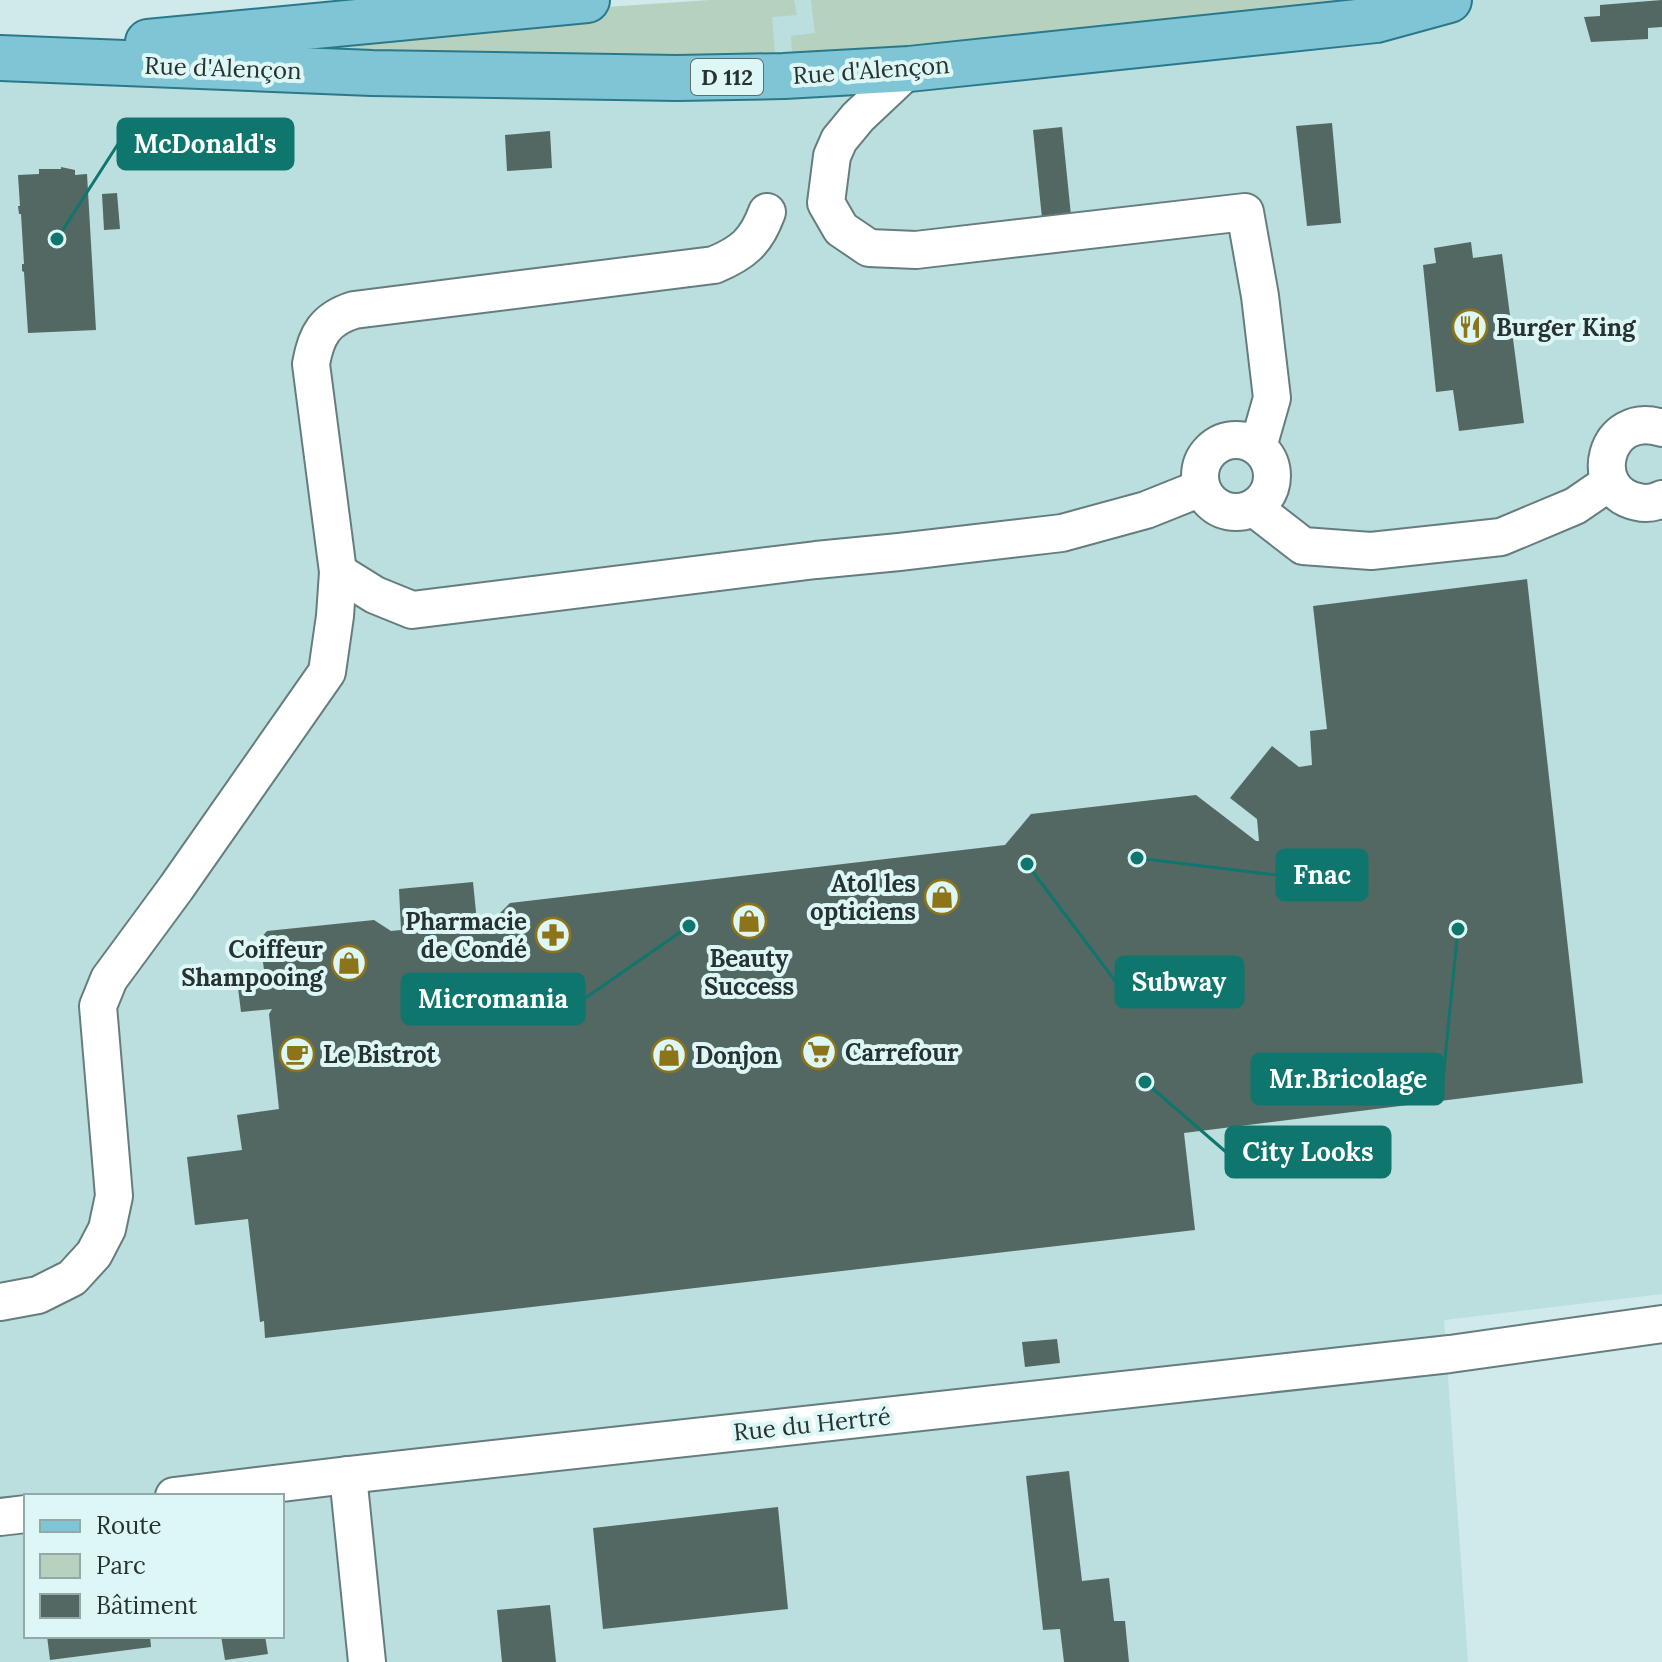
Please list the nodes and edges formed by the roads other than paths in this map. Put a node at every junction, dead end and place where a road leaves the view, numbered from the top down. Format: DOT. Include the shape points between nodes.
graph roads {
  1 [pos="587,0"];
  2 [pos="1449,0"];
  3 [pos="0,57"];
  4 [pos="909,69"];
  5 [pos="767,212"];
  6 [pos="1662,428"];
  7 [pos="1258,447"];
  8 [pos="1610,482"];
  9 [pos="1201,488"];
  10 [pos="1662,499"];
  11 [pos="1254,508"];
  12 [pos="338,572"];
  13 [pos="0,1302"];
  14 [pos="1662,1324"];
  15 [pos="348,1475"];
  16 [pos="191,1494"];
  17 [pos="24,1514"];
  18 [pos="0,1517"];
  19 [pos="367,1662"];
  1 -- 3 [label="main road, Rue d'Alençon / D 112"];
  2 -- 4 [label="main road, Rue d'Alençon / D 112" via="1376,20"];
  3 -- 4 [label="main road, Rue d'Alençon / D 112" via="372,73 677,78"];
  4 -- 7 [label="street" via="858,117 832,156 826,203 841,229 869,248 916,250 1245,212 1272,398"];
  5 -- 12 [label="street" via="750,242 735,257 714,265 354,310 330,322 320,332 311,364"];
  6 -- 8 [label="street" via="1639,425 1617,436 1606,458"];
  7 -- 9 [label="street" via="1239,440 1216,445 1201,464"];
  7 -- 11 [label="street" via="1273,473 1268,494"];
  8 -- 10 [label="street" via="1630,500"];
  8 -- 11 [label="street" via="1575,506 1501,537 1371,551 1303,546"];
  9 -- 11 [label="street" via="1225,511"];
  9 -- 12 [label="street" via="1062,533 412,610"];
  12 -- 13 [label="street" via="327,672 109,979 98,1006 114,1196 107,1229 72,1278 38,1295"];
  14 -- 15 [label="street, Rue du Hertré" via="1450,1354"];
  15 -- 16 [label="street, Rue du Hertré"];
  15 -- 19 [label="street"];
  17 -- 18 [label="street"];
}
